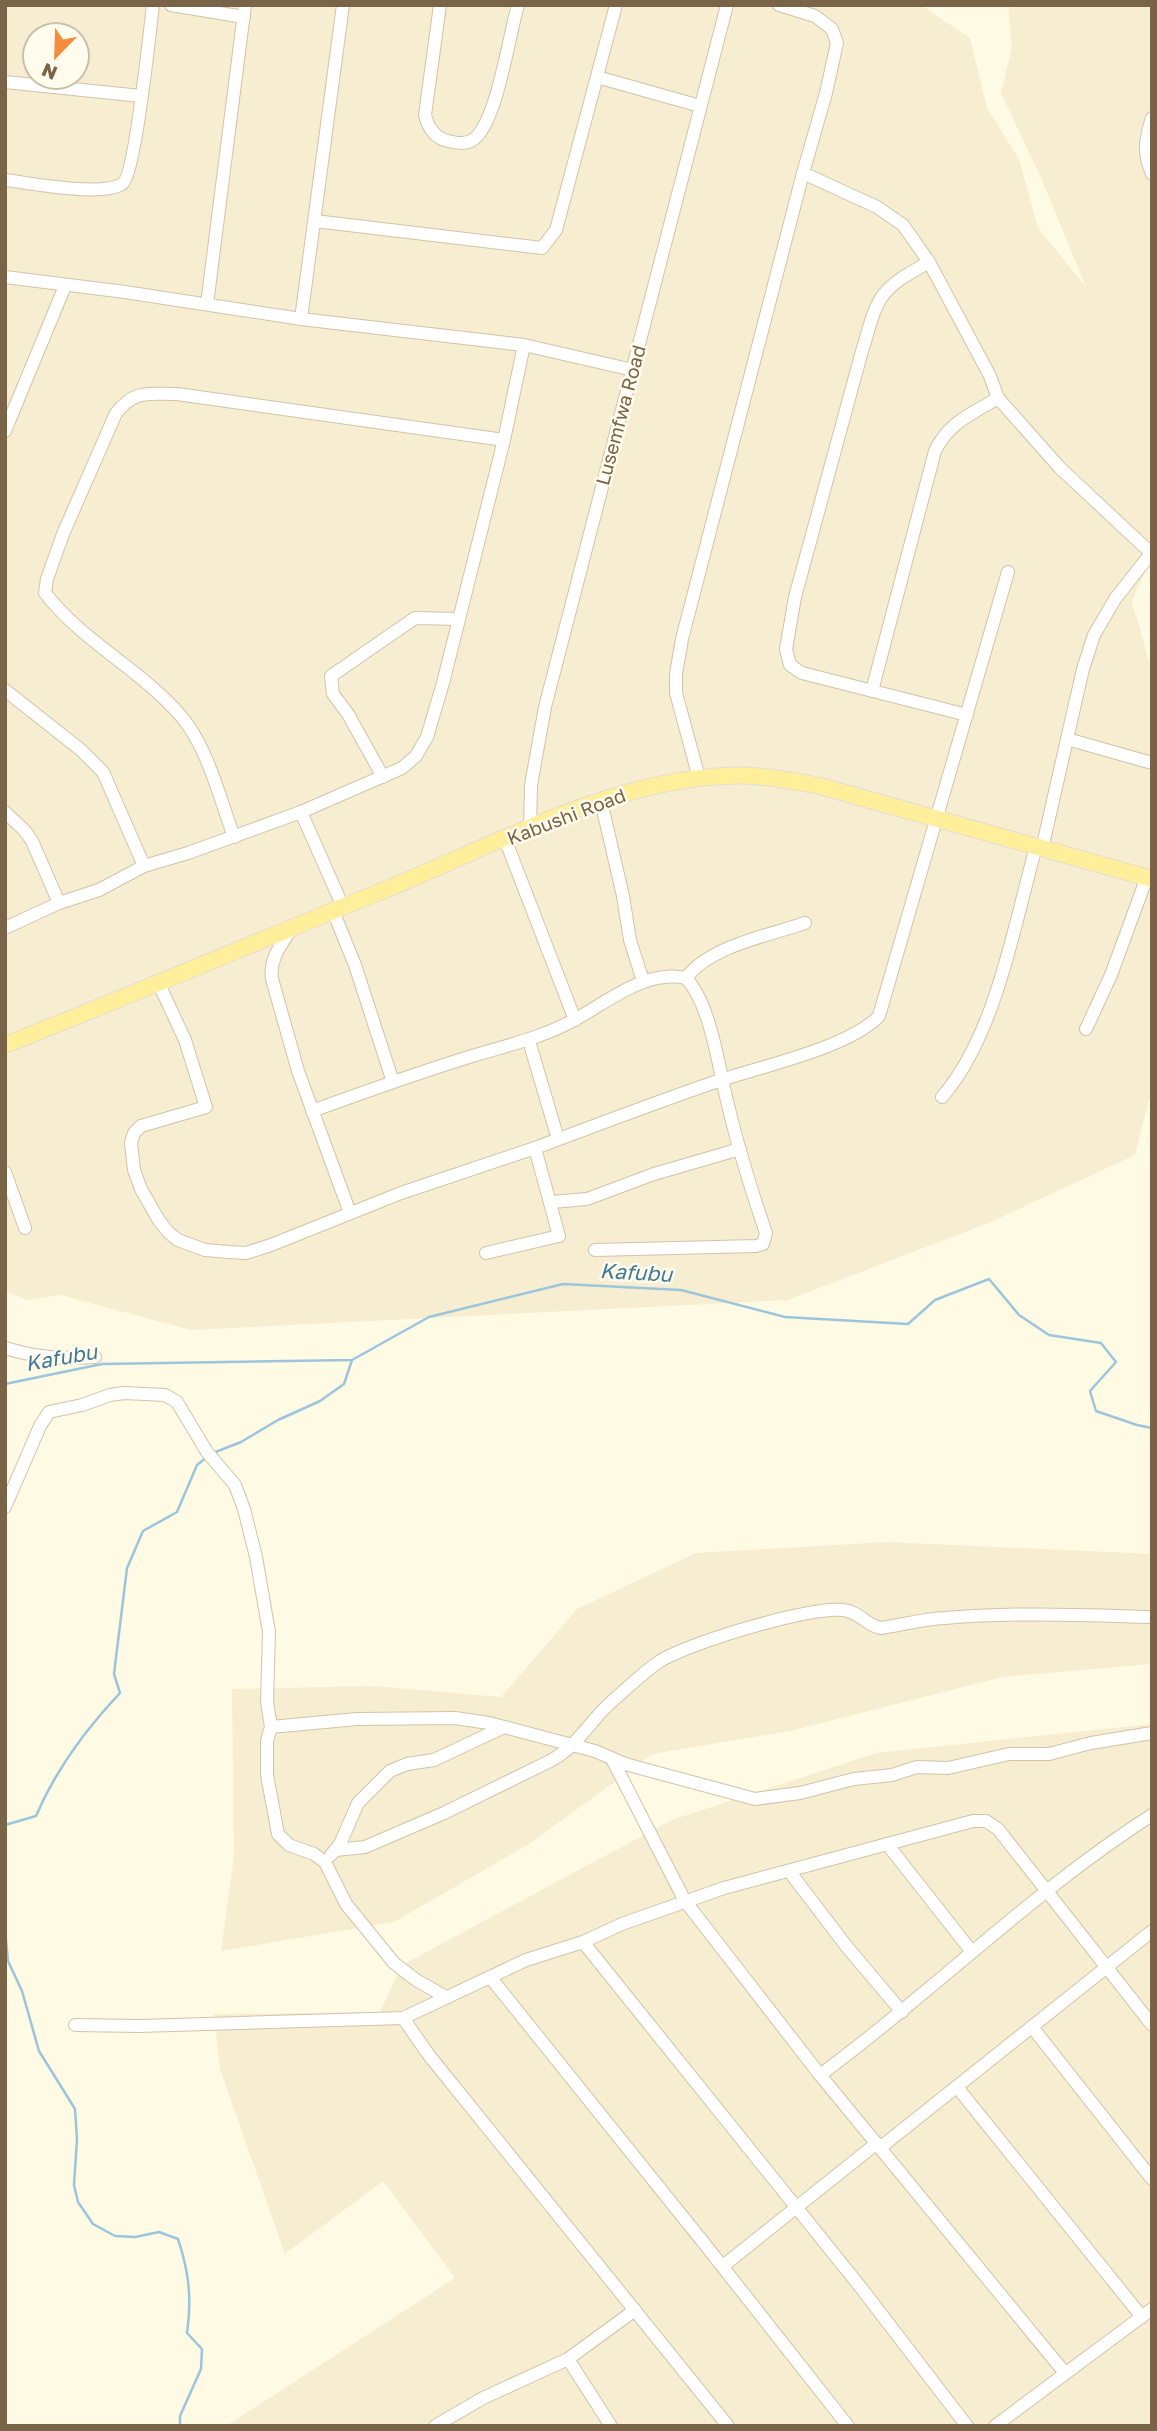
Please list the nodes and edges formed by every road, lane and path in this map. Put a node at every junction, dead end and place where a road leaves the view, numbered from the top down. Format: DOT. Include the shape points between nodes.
graph roads {
  1 [pos="153,5"];
  2 [pos="171,5"];
  3 [pos="343,5"];
  4 [pos="440,5"];
  5 [pos="518,5"];
  6 [pos="616,5"];
  7 [pos="727,5"];
  8 [pos="779,5"];
  9 [pos="245,11"];
  10 [pos="597,77"];
  11 [pos="5,82"];
  12 [pos="141,96"];
  13 [pos="700,106"];
  14 [pos="1152,118"];
  15 [pos="803,173"];
  16 [pos="1152,174"];
  17 [pos="5,180"];
  18 [pos="315,221"];
  19 [pos="929,262"];
  20 [pos="5,277"];
  21 [pos="65,286"];
  22 [pos="207,304"];
  23 [pos="301,319"];
  24 [pos="524,345"];
  25 [pos="633,370"];
  26 [pos="998,398"];
  27 [pos="5,431"];
  28 [pos="504,440"];
  29 [pos="1151,553"];
  30 [pos="1008,572"];
  31 [pos="459,619"];
  32 [pos="5,690"];
  33 [pos="872,691"];
  34 [pos="967,715"];
  35 [pos="1067,739"];
  36 [pos="1152,764"];
  37 [pos="383,777"];
  38 [pos="699,778"];
  39 [pos="601,801"];
  40 [pos="5,812"];
  41 [pos="301,812"];
  42 [pos="936,820"];
  43 [pos="530,828"];
  44 [pos="234,837"];
  45 [pos="505,839"];
  46 [pos="1039,848"];
  47 [pos="144,866"];
  48 [pos="1149,878"];
  49 [pos="59,903"];
  50 [pos="338,909"];
  51 [pos="804,923"];
  52 [pos="5,928"];
  53 [pos="291,929"];
  54 [pos="686,978"];
  55 [pos="643,981"];
  56 [pos="158,982"];
  57 [pos="575,1020"];
  58 [pos="1086,1029"];
  59 [pos="529,1041"];
  60 [pos="5,1045"];
  61 [pos="722,1080"];
  62 [pos="393,1082"];
  63 [pos="942,1097"];
  64 [pos="312,1111"];
  65 [pos="558,1139"];
  66 [pos="535,1148"];
  67 [pos="740,1149"];
  68 [pos="5,1172"];
  69 [pos="552,1202"];
  70 [pos="350,1213"];
  71 [pos="25,1228"];
  72 [pos="595,1250"];
  73 [pos="486,1253"];
  74 [pos="5,1348"];
  75 [pos="95,1357"];
  76 [pos="5,1507"];
  77 [pos="1152,1617"];
  78 [pos="271,1727"];
  79 [pos="504,1727"];
  80 [pos="1152,1733"];
  81 [pos="572,1745"];
  82 [pos="612,1759"];
  83 [pos="1152,1815"];
  84 [pos="887,1844"];
  85 [pos="336,1850"];
  86 [pos="325,1862"];
  87 [pos="789,1871"];
  88 [pos="1046,1892"];
  89 [pos="685,1901"];
  90 [pos="1152,1931"];
  91 [pos="583,1942"];
  92 [pos="972,1952"];
  93 [pos="1105,1967"];
  94 [pos="490,1977"];
  95 [pos="446,1997"];
  96 [pos="902,2012"];
  97 [pos="403,2018"];
  98 [pos="75,2025"];
  99 [pos="1152,2025"];
  100 [pos="1032,2027"];
  101 [pos="820,2075"];
  102 [pos="957,2087"];
  103 [pos="879,2145"];
  104 [pos="1152,2179"];
  105 [pos="797,2208"];
  106 [pos="723,2266"];
  107 [pos="635,2310"];
  108 [pos="1147,2313"];
  109 [pos="568,2359"];
  110 [pos="1065,2373"];
  111 [pos="435,2426"];
  112 [pos="611,2426"];
  113 [pos="728,2426"];
  114 [pos="848,2426"];
  115 [pos="967,2426"];
  116 [pos="995,2426"];
  1 -- 12 [label="street"];
  2 -- 9 [label="street"];
  3 -- 18 [label="street"];
  4 -- 5 [label="street" via="425,114 429,128 441,140 458,143 475,138 485,126"];
  6 -- 10 [label="street"];
  7 -- 13 [label="street, Lusemfwa Road"];
  8 -- 15 [label="street" via="816,16 832,29 837,43"];
  9 -- 22 [label="street"];
  10 -- 13 [label="street"];
  10 -- 18 [label="street" via="556,230 542,248"];
  11 -- 12 [label="street"];
  12 -- 17 [label="street" via="134,154 123,184 104,190"];
  13 -- 25 [label="street, Lusemfwa Road"];
  14 -- 16 [label="street" via="1144,149"];
  15 -- 19 [label="street" via="877,207 903,225"];
  15 -- 38 [label="street" via="682,639 676,693"];
  18 -- 23 [label="street"];
  19 -- 26 [label="street"];
  19 -- 33 [label="street" via="883,295 875,313 795,597 786,649 790,665 802,673"];
  20 -- 21 [label="street"];
  21 -- 22 [label="street"];
  21 -- 27 [label="street"];
  22 -- 23 [label="street"];
  23 -- 24 [label="street"];
  24 -- 25 [label="street"];
  24 -- 28 [label="street"];
  25 -- 43 [label="street, Lusemfwa Road" via="545,707 531,785"];
  26 -- 29 [label="street" via="1060,468"];
  26 -- 33 [label="street" via="955,423 934,451"];
  28 -- 31 [label="street"];
  28 -- 44 [label="street" via="177,394 139,394 126,400 116,413 63,534 45,593 80,630 181,716 197,740"];
  29 -- 35 [label="street" via="1094,635"];
  30 -- 34 [label="street"];
  31 -- 37 [label="street" via="427,737 416,756"];
  31 -- 37 [label="street" via="415,618 331,676 333,694"];
  32 -- 47 [label="street" via="103,772"];
  33 -- 34 [label="street"];
  34 -- 42 [label="street"];
  35 -- 36 [label="street"];
  35 -- 46 [label="street"];
  37 -- 41 [label="street"];
  38 -- 39 [label="main road, Kabushi Road" via="644,787"];
  38 -- 42 [label="main road, Kabushi Road" via="774,777"];
  39 -- 43 [label="main road, Kabushi Road"];
  39 -- 55 [label="street"];
  40 -- 49 [label="street" via="32,841"];
  41 -- 44 [label="street"];
  41 -- 50 [label="street"];
  42 -- 46 [label="main road, Kabushi Road"];
  42 -- 61 [label="street" via="879,1016 870,1026 814,1051"];
  43 -- 45 [label="main road, Kabushi Road"];
  44 -- 47 [label="street"];
  45 -- 50 [label="main road, Kabushi Road"];
  45 -- 57 [label="street"];
  46 -- 48 [label="main road, Kabushi Road"];
  46 -- 63 [label="street" via="1000,983 958,1078"];
  47 -- 49 [label="street" via="99,890"];
  48 -- 58 [label="street"];
  49 -- 52 [label="street"];
  50 -- 53 [label="main road, Kabushi Road"];
  50 -- 62 [label="street"];
  51 -- 54 [label="street" via="712,954"];
  53 -- 56 [label="main road, Kabushi Road"];
  53 -- 64 [label="street" via="270,969"];
  54 -- 55 [label="street"];
  54 -- 61 [label="street" via="695,988"];
  55 -- 57 [label="street"];
  56 -- 60 [label="main road, Kabushi Road"];
  56 -- 70 [label="street" via="185,1040 206,1107 141,1126 134,1133 134,1170 168,1232 205,1250 246,1253"];
  57 -- 59 [label="street"];
  59 -- 62 [label="street"];
  59 -- 65 [label="street"];
  61 -- 65 [label="street"];
  61 -- 67 [label="street"];
  62 -- 64 [label="street"];
  64 -- 70 [label="street"];
  65 -- 66 [label="street"];
  66 -- 69 [label="street"];
  66 -- 70 [label="street"];
  67 -- 69 [label="street" via="587,1199"];
  67 -- 72 [label="street" via="766,1233 763,1244"];
  68 -- 71 [label="street"];
  69 -- 73 [label="street" via="559,1236"];
  74 -- 75 [label="street" via="29,1355"];
  76 -- 78 [label="street" via="44,1416 124,1392 165,1395 177,1402 235,1485 244,1509 269,1632"];
  77 -- 81 [label="street" via="972,1616 881,1628 850,1611 806,1614 694,1645 661,1661 603,1710"];
  78 -- 79 [label="street" via="357,1719 455,1718"];
  78 -- 86 [label="street" via="267,1775 278,1834 289,1845"];
  79 -- 81 [label="street"];
  79 -- 85 [label="street" via="443,1756 390,1771 359,1803"];
  80 -- 82 [label="street" via="1049,1754 1009,1755 948,1768 917,1767 755,1799"];
  81 -- 82 [label="street"];
  81 -- 85 [label="street" via="550,1761 444,1813 365,1847"];
  82 -- 89 [label="street"];
  83 -- 88 [label="street"];
  84 -- 87 [label="street"];
  84 -- 88 [label="street" via="986,1821 998,1829"];
  84 -- 92 [label="street"];
  85 -- 86 [label="street"];
  86 -- 95 [label="street" via="346,1904 394,1963"];
  87 -- 89 [label="street"];
  87 -- 96 [label="street"];
  88 -- 92 [label="street"];
  88 -- 93 [label="street"];
  89 -- 91 [label="street"];
  89 -- 101 [label="street"];
  90 -- 93 [label="street"];
  91 -- 94 [label="street"];
  91 -- 105 [label="street"];
  92 -- 96 [label="street"];
  93 -- 99 [label="street"];
  93 -- 100 [label="street"];
  94 -- 95 [label="street"];
  94 -- 106 [label="street"];
  95 -- 97 [label="street"];
  96 -- 101 [label="street"];
  97 -- 98 [label="street"];
  97 -- 107 [label="street"];
  100 -- 102 [label="street"];
  100 -- 104 [label="street"];
  101 -- 103 [label="street"];
  102 -- 103 [label="street"];
  102 -- 108 [label="street"];
  103 -- 105 [label="street"];
  103 -- 110 [label="street"];
  105 -- 106 [label="street"];
  105 -- 115 [label="street"];
  106 -- 114 [label="street"];
  107 -- 109 [label="street"];
  107 -- 113 [label="street"];
  108 -- 110 [label="street"];
  109 -- 111 [label="street"];
  109 -- 112 [label="street"];
  110 -- 116 [label="street"];
}
